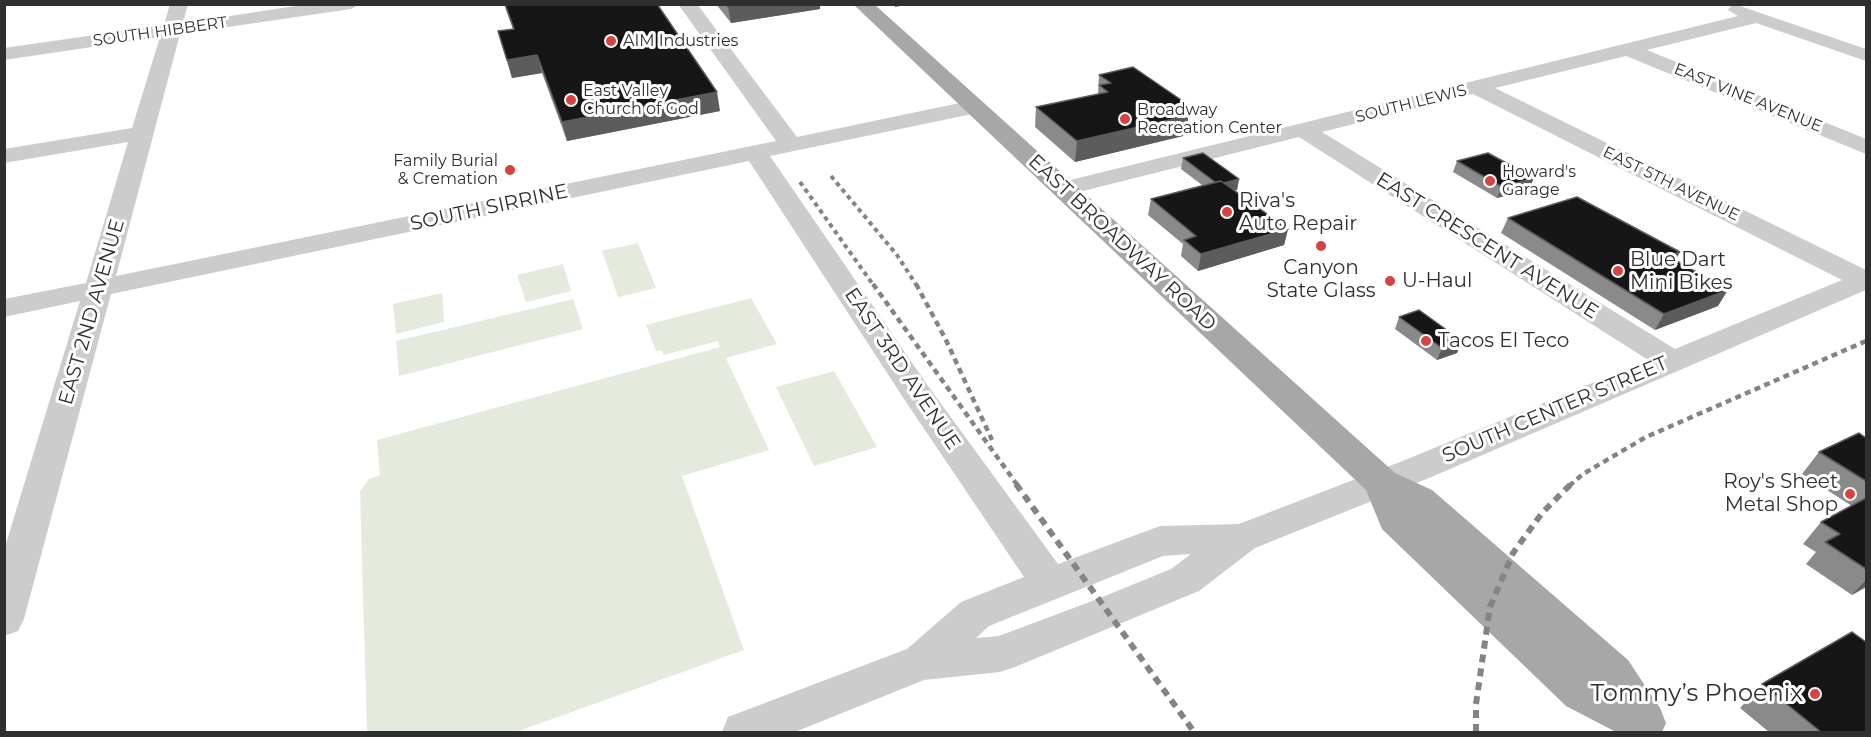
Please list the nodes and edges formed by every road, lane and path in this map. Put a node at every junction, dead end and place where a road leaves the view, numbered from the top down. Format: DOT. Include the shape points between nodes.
graph roads {
  1 [pos="351,4"];
  2 [pos="687,4"];
  3 [pos="862,4"];
  4 [pos="1721,4"];
  5 [pos="176,17"];
  6 [pos="1758,17"];
  7 [pos="1629,50"];
  8 [pos="4,54"];
  9 [pos="1866,55"];
  10 [pos="1478,88"];
  11 [pos="974,107"];
  12 [pos="1303,130"];
  13 [pos="143,133"];
  14 [pos="791,145"];
  15 [pos="1866,147"];
  16 [pos="756,153"];
  17 [pos="4,156"];
  18 [pos="1063,189"];
  19 [pos="1866,280"];
  20 [pos="99,288"];
  21 [pos="4,308"];
  22 [pos="1672,361"];
  23 [pos="1382,483"];
  24 [pos="1242,538"];
  25 [pos="1050,583"];
  26 [pos="4,619"];
  27 [pos="922,662"];
  28 [pos="1648,727"];
  29 [pos="744,732"];
  1 -- 5 [label="street, SOUTH HIBBERT"];
  2 -- 14 [label="street"];
  3 -- 11 [label="main road, EAST BROADWAY ROAD"];
  4 -- 6 [label="street"];
  5 -- 8 [label="street, SOUTH HIBBERT"];
  5 -- 13 [label="street, EAST 2ND AVENUE"];
  6 -- 7 [label="street, SOUTH LEWIS"];
  6 -- 9 [label="street"];
  7 -- 10 [label="street, SOUTH LEWIS"];
  7 -- 15 [label="street, EAST VINE AVENUE"];
  10 -- 12 [label="street, SOUTH LEWIS"];
  10 -- 19 [label="street, EAST 5TH AVENUE"];
  11 -- 14 [label="street, SOUTH SIRRINE"];
  11 -- 18 [label="main road, EAST BROADWAY ROAD"];
  12 -- 18 [label="street, SOUTH LEWIS"];
  12 -- 22 [label="street, EAST CRESCENT AVENUE"];
  13 -- 17 [label="street"];
  13 -- 20 [label="street, EAST 2ND AVENUE"];
  14 -- 16 [label="street, SOUTH SIRRINE"];
  16 -- 20 [label="street, SOUTH SIRRINE"];
  16 -- 25 [label="street, EAST 3RD AVENUE"];
  18 -- 23 [label="main road, EAST BROADWAY ROAD"];
  19 -- 22 [label="street, SOUTH CENTER STREET"];
  20 -- 21 [label="street, SOUTH SIRRINE"];
  20 -- 26 [label="street, EAST 2ND AVENUE"];
  22 -- 23 [label="street, SOUTH CENTER STREET"];
  23 -- 24 [label="street, SOUTH CENTER STREET"];
  23 -- 28 [label="main road" via="1395,519 1582,692"];
  24 -- 25 [label="street, SOUTH CENTER STREET" via="1160,541"];
  24 -- 27 [label="street, SOUTH CENTER STREET" via="1185,580 1082,623 1000,654"];
  25 -- 27 [label="street, SOUTH CENTER STREET" via="975,614"];
  27 -- 29 [label="street, SOUTH CENTER STREET"];
}
